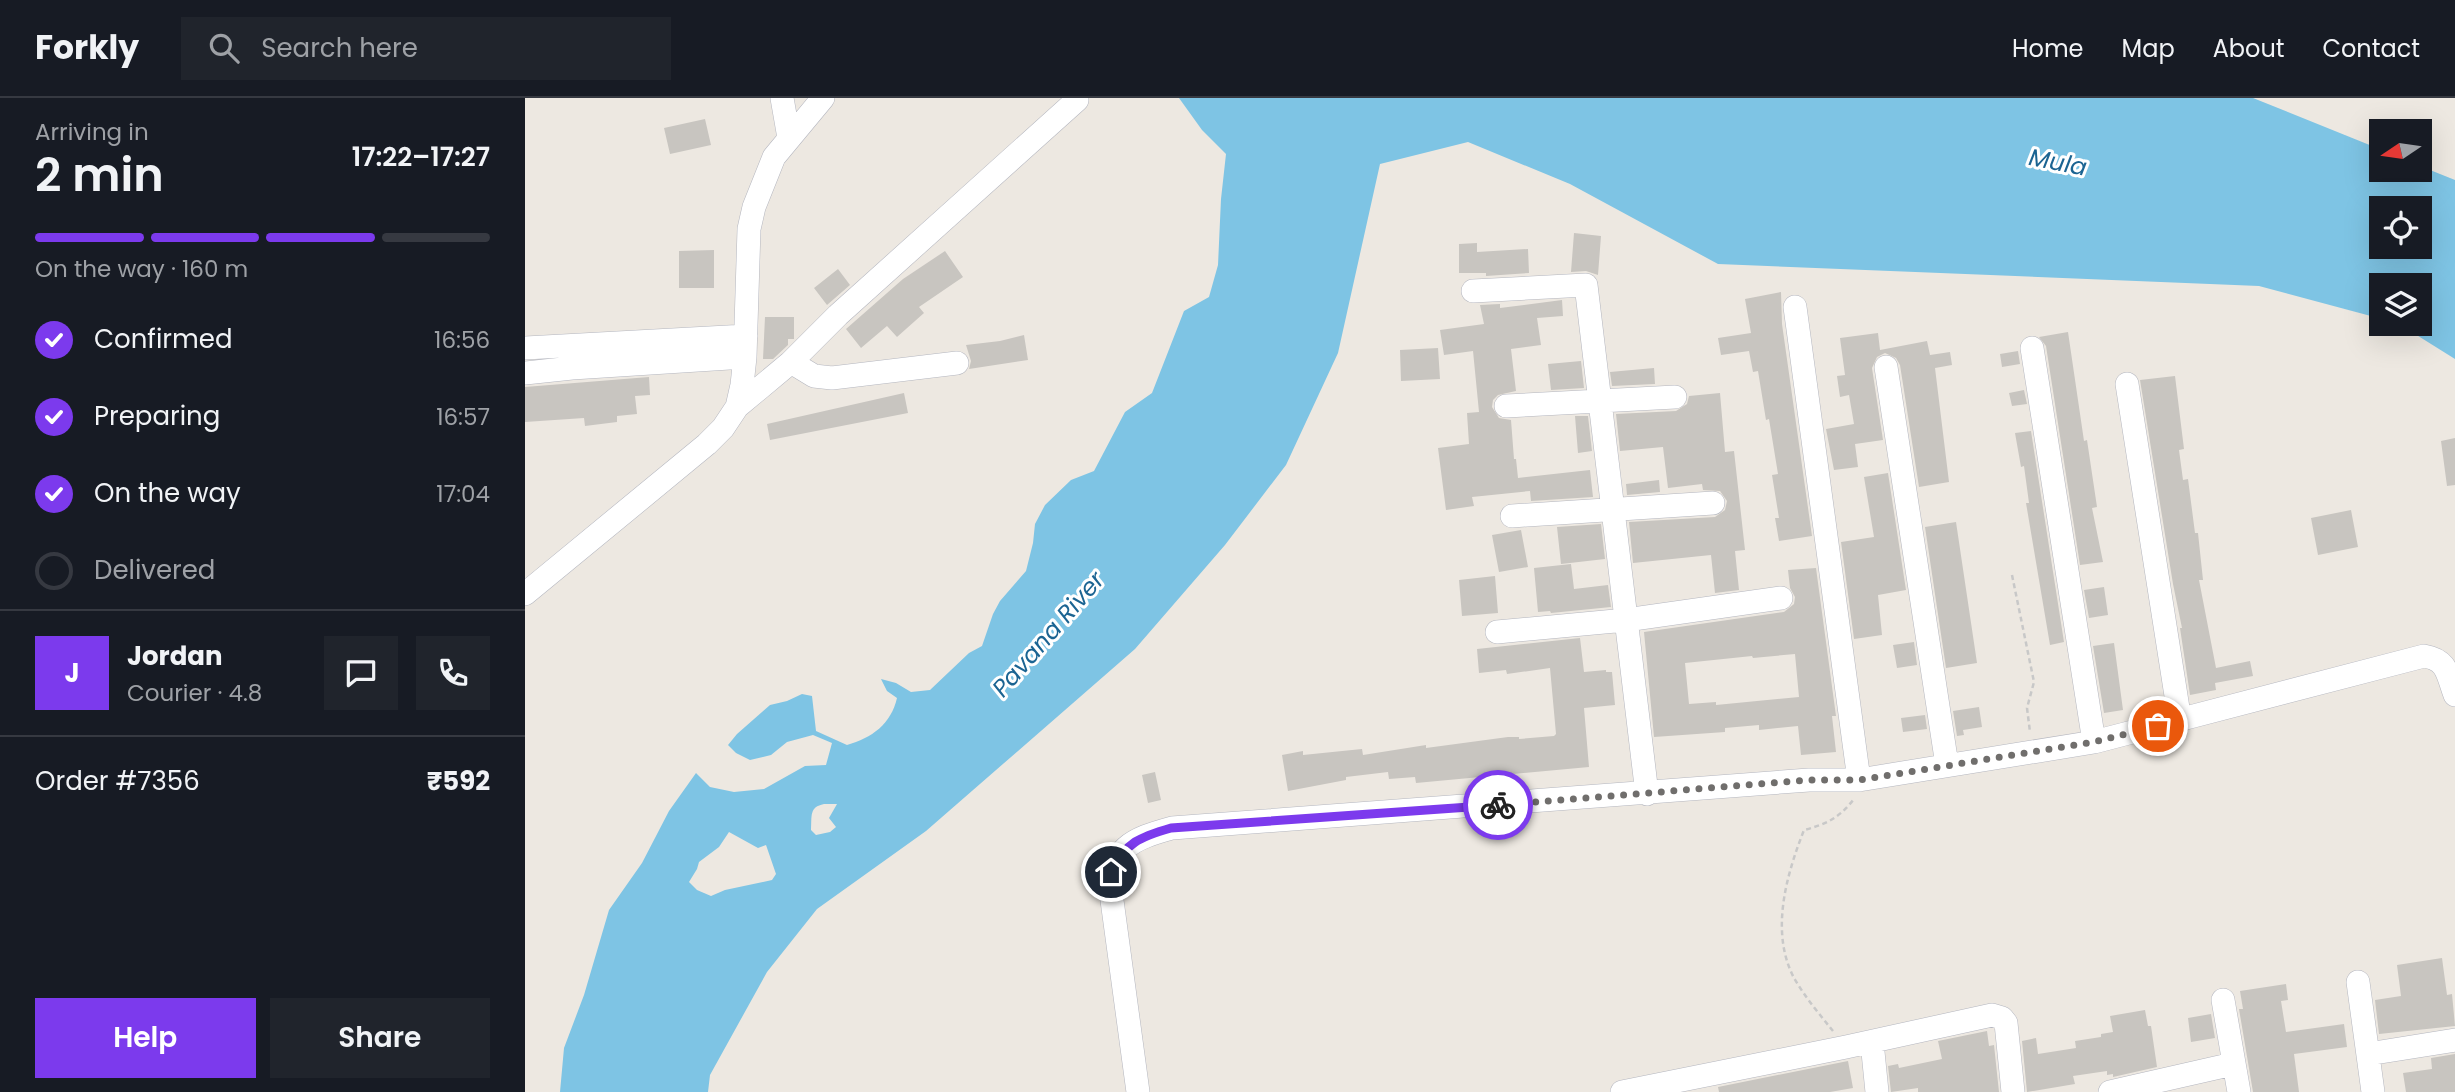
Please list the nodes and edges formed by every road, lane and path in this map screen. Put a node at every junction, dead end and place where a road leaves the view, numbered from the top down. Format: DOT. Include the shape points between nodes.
graph roads {
  1 [pos="782,98"];
  2 [pos="823,98"];
  3 [pos="1077,100"];
  4 [pos="789,138"];
  5 [pos="1473,291"];
  6 [pos="1795,307"];
  7 [pos="745,347"];
  8 [pos="525,348"];
  9 [pos="2032,348"];
  10 [pos="791,362"];
  11 [pos="957,363"];
  12 [pos="1886,367"];
  13 [pos="525,373"];
  14 [pos="2127,384"];
  15 [pos="1675,397"];
  16 [pos="1600,401"];
  17 [pos="1507,406"];
  18 [pos="737,407"];
  19 [pos="1713,503"];
  20 [pos="1613,508"];
  21 [pos="1512,516"];
  22 [pos="2013,575"];
  23 [pos="525,594"];
  24 [pos="1781,598"];
  25 [pos="1626,620"];
  26 [pos="1497,632"];
  27 [pos="2455,695"];
  28 [pos="2180,721"];
  29 [pos="2094,742"];
  30 [pos="2045,750"];
  31 [pos="1947,765"];
  32 [pos="1859,780"];
  33 [pos="1647,794"];
  34 [pos="2358,982"];
  35 [pos="2223,1000"];
  36 [pos="2455,1040"];
  37 [pos="1871,1042"];
  38 [pos="1846,1047"];
  39 [pos="2368,1054"];
  40 [pos="2232,1064"];
  41 [pos="1645,1090"];
  42 [pos="1138,1092"];
  43 [pos="1622,1092"];
  44 [pos="1877,1092"];
  45 [pos="2013,1092"];
  46 [pos="2110,1092"];
  47 [pos="2239,1092"];
  48 [pos="2373,1092"];
  1 -- 4 [label="street"];
  2 -- 4 [label="street"];
  3 -- 10 [label="street"];
  4 -- 7 [label="street" via="774,157 749,229"];
  5 -- 16 [label="street" via="1586,285"];
  6 -- 32 [label="street"];
  7 -- 8 [label="street"];
  7 -- 13 [label="street"];
  7 -- 18 [label="street"];
  9 -- 29 [label="street"];
  10 -- 11 [label="street" via="814,376 832,378"];
  10 -- 18 [label="street"];
  12 -- 31 [label="street"];
  14 -- 28 [label="street"];
  15 -- 16 [label="street"];
  16 -- 17 [label="street"];
  16 -- 20 [label="street"];
  18 -- 23 [label="street" via="707,443"];
  19 -- 20 [label="street"];
  20 -- 21 [label="street"];
  20 -- 25 [label="street"];
  22 -- 30 [label="path" via="2034,682 2027,708 2028,729"];
  24 -- 25 [label="street"];
  25 -- 26 [label="street"];
  25 -- 33 [label="street"];
  27 -- 28 [label="street" via="2445,667 2438,659 2424,656"];
  28 -- 29 [label="street"];
  29 -- 30 [label="street"];
  30 -- 31 [label="street"];
  31 -- 32 [label="street"];
  32 -- 33 [label="street"];
  32 -- 38 [label="path" via="1854,800 1845,810 1827,824 1804,830 1794,854 1780,929 1795,978"];
  33 -- 42 [label="street" via="1171,828 1144,836 1127,847 1111,872"];
  34 -- 39 [label="street"];
  35 -- 40 [label="street"];
  36 -- 39 [label="street"];
  37 -- 38 [label="street"];
  37 -- 44 [label="street"];
  37 -- 45 [label="street" via="1998,1015 2006,1023"];
  38 -- 41 [label="street"];
  39 -- 48 [label="street"];
  40 -- 46 [label="street"];
  40 -- 47 [label="street"];
  41 -- 43 [label="street"];
}
